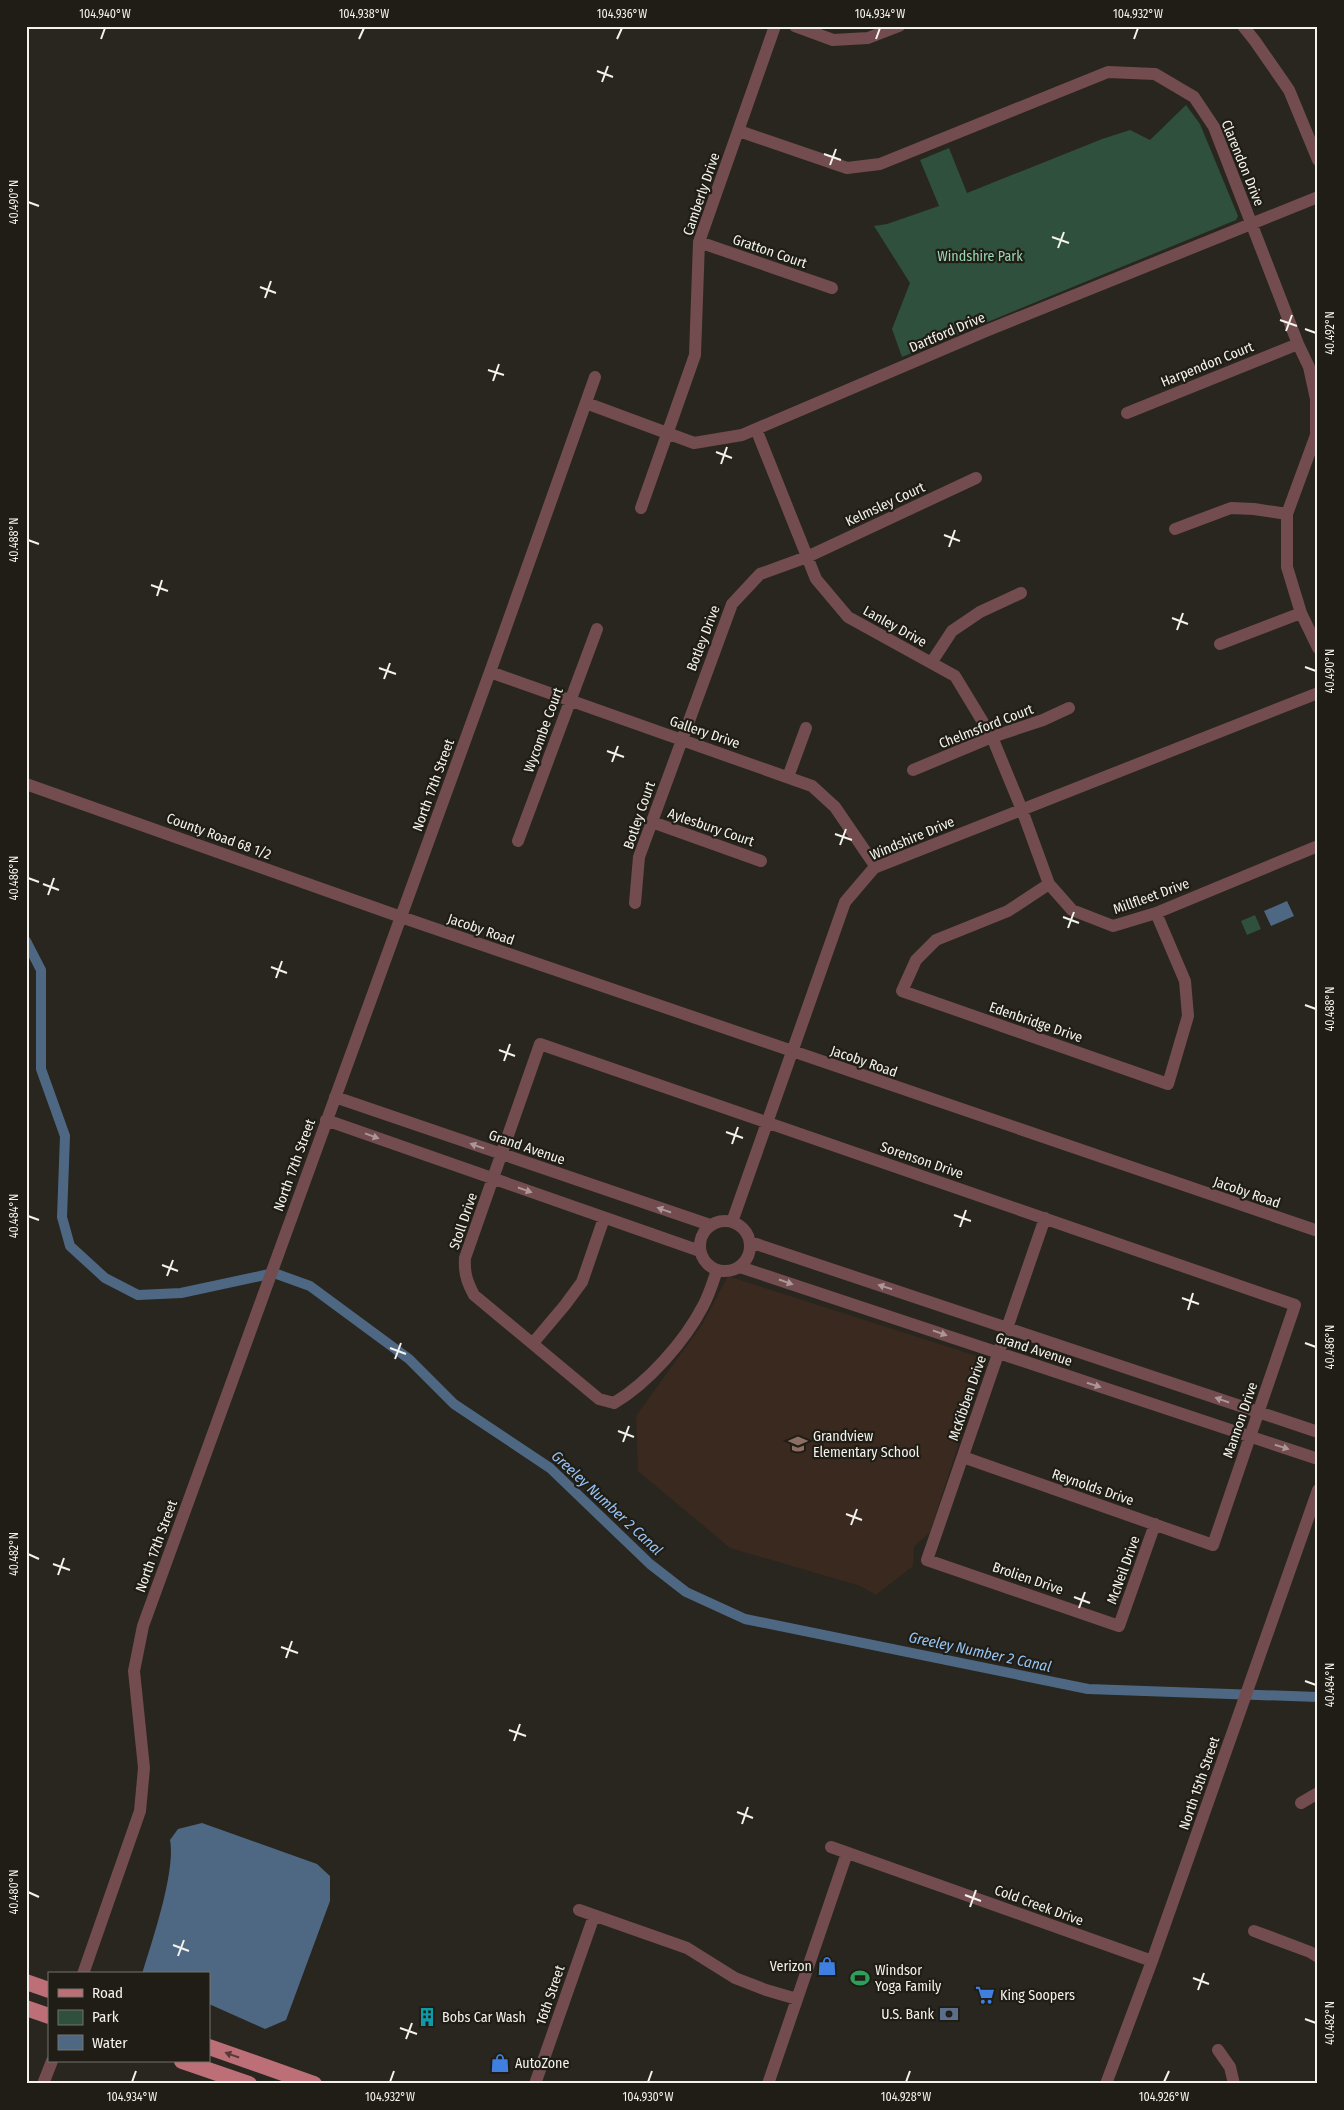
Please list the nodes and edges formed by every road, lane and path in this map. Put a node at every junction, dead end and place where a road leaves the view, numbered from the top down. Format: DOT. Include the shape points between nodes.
graph roads {
  1 [pos="775,26"];
  2 [pos="795,26"];
  3 [pos="899,26"];
  4 [pos="1243,26"];
  5 [pos="739,131"];
  6 [pos="1318,160"];
  7 [pos="1318,197"];
  8 [pos="1251,225"];
  9 [pos="699,242"];
  10 [pos="832,288"];
  11 [pos="1298,344"];
  12 [pos="595,377"];
  13 [pos="586,403"];
  14 [pos="1127,413"];
  15 [pos="756,429"];
  16 [pos="667,433"];
  17 [pos="976,478"];
  18 [pos="641,508"];
  19 [pos="1287,514"];
  20 [pos="1175,529"];
  21 [pos="807,557"];
  22 [pos="1021,594"];
  23 [pos="1301,613"];
  24 [pos="597,629"];
  25 [pos="1220,644"];
  26 [pos="1318,648"];
  27 [pos="931,663"];
  28 [pos="490,672"];
  29 [pos="1318,693"];
  30 [pos="570,700"];
  31 [pos="1069,708"];
  32 [pos="806,728"];
  33 [pos="992,738"];
  34 [pos="681,739"];
  35 [pos="913,770"];
  36 [pos="788,777"];
  37 [pos="26,784"];
  38 [pos="1022,810"];
  39 [pos="652,822"];
  40 [pos="518,841"];
  41 [pos="1318,846"];
  42 [pos="761,861"];
  43 [pos="876,867"];
  44 [pos="1050,884"];
  45 [pos="635,903"];
  46 [pos="1156,913"];
  47 [pos="401,917"];
  48 [pos="540,1044"];
  49 [pos="792,1052"];
  50 [pos="334,1096"];
  51 [pos="326,1120"];
  52 [pos="767,1123"];
  53 [pos="501,1154"];
  54 [pos="493,1179"];
  55 [pos="604,1218"];
  56 [pos="1045,1218"];
  57 [pos="732,1222"];
  58 [pos="710,1225"];
  59 [pos="1318,1232"];
  60 [pos="750,1242"];
  61 [pos="700,1251"];
  62 [pos="740,1266"];
  63 [pos="717,1270"];
  64 [pos="1295,1306"];
  65 [pos="1007,1328"];
  66 [pos="533,1343"];
  67 [pos="998,1353"];
  68 [pos="1259,1413"];
  69 [pos="1318,1432"];
  70 [pos="1250,1437"];
  71 [pos="963,1457"];
  72 [pos="1318,1459"];
  73 [pos="1318,1490"];
  74 [pos="1155,1524"];
  75 [pos="1214,1545"];
  76 [pos="927,1560"];
  77 [pos="1119,1626"];
  78 [pos="1318,1793"];
  79 [pos="1301,1803"];
  80 [pos="832,1847"];
  81 [pos="847,1853"];
  82 [pos="579,1910"];
  83 [pos="594,1916"];
  84 [pos="1254,1931"];
  85 [pos="1318,1957"];
  86 [pos="1152,1961"];
  87 [pos="84,1972"];
  88 [pos="26,1982"];
  89 [pos="48,1990"];
  90 [pos="797,1999"];
  91 [pos="26,2008"];
  92 [pos="48,2016"];
  93 [pos="210,2047"];
  94 [pos="1218,2050"];
  95 [pos="52,2062"];
  96 [pos="185,2062"];
  97 [pos="43,2084"];
  98 [pos="249,2084"];
  99 [pos="314,2084"];
  100 [pos="535,2084"];
  101 [pos="768,2084"];
  102 [pos="1106,2084"];
  103 [pos="1234,2084"];
  1 -- 5 [label="street, Camberly Drive"];
  2 -- 3 [label="street" via="833,40 868,38"];
  4 -- 6 [label="street" via="1288,90"];
  5 -- 8 [label="street, Clarendon Drive" via="848,168 880,164 1108,72 1156,74 1194,98 1214,127"];
  5 -- 9 [label="street, Camberly Drive"];
  7 -- 8 [label="street, Dartford Drive"];
  8 -- 11 [label="street, Clarendon Drive"];
  8 -- 15 [label="street, Dartford Drive" via="986,331"];
  9 -- 10 [label="street, Gratton Court"];
  9 -- 16 [label="street, Camberly Drive" via="695,355"];
  11 -- 14 [label="street, Harpendon Court"];
  11 -- 19 [label="street, Clarendon Drive" via="1316,399 1316,434"];
  12 -- 13 [label="street, North 17th Street"];
  13 -- 16 [label="street, Dartford Drive"];
  13 -- 28 [label="street, North 17th Street"];
  15 -- 16 [label="street, Dartford Drive" via="742,435 694,443"];
  15 -- 21 [label="street, Lanley Drive"];
  16 -- 18 [label="street, Camberly Drive"];
  17 -- 21 [label="street, Kelmsley Court"];
  19 -- 20 [label="street" via="1231,508"];
  19 -- 23 [label="street, Clarendon Drive" via="1287,568"];
  21 -- 27 [label="street, Lanley Drive" via="816,579 848,617"];
  21 -- 34 [label="street, Botley Drive" via="760,574 732,604"];
  22 -- 27 [label="street" via="980,612 952,631"];
  23 -- 25 [label="street"];
  23 -- 26 [label="street, Clarendon Drive"];
  24 -- 30 [label="street, Wycombe Court"];
  27 -- 33 [label="street, Lanley Drive" via="955,676"];
  28 -- 30 [label="street, Gallery Drive"];
  28 -- 47 [label="street, North 17th Street"];
  29 -- 38 [label="street, Windshire Drive"];
  30 -- 34 [label="street, Gallery Drive"];
  30 -- 40 [label="street, Wycombe Court"];
  31 -- 33 [label="street, Chelmsford Court"];
  32 -- 36 [label="street"];
  33 -- 35 [label="street, Chelmsford Court"];
  33 -- 38 [label="street, Lanley Drive"];
  34 -- 36 [label="street, Gallery Drive"];
  34 -- 39 [label="street, Botley Court"];
  36 -- 43 [label="street, Gallery Drive" via="812,786 835,807"];
  37 -- 47 [label="street, County Road 68 1/2"];
  38 -- 43 [label="street, Windshire Drive"];
  38 -- 44 [label="street, Millfleet Drive"];
  39 -- 42 [label="street, Aylesbury Court"];
  39 -- 45 [label="street, Botley Court" via="639,857"];
  41 -- 46 [label="street, Millfleet Drive"];
  43 -- 49 [label="street, Windshire Drive" via="845,902"];
  44 -- 46 [label="street, Millfleet Drive" via="1072,910 1113,926"];
  44 -- 46 [label="street, Edenbridge Drive" via="1008,911 936,940 916,960 902,991 1168,1084 1188,1016 1185,981"];
  47 -- 49 [label="street, Jacoby Road"];
  47 -- 50 [label="street, North 17th Street"];
  48 -- 52 [label="street, Sorenson Drive"];
  48 -- 53 [label="street, Stoll Drive"];
  49 -- 52 [label="street, Windshire Drive"];
  49 -- 59 [label="street, Jacoby Road"];
  50 -- 51 [label="street, North 17th Street"];
  53 -- 50 [label="street, Grand Avenue, one-way"];
  51 -- 54 [label="street, one-way"];
  51 -- 87 [label="street, North 17th Street" via="143,1626 134,1671 144,1768 140,1811"];
  52 -- 56 [label="street, Sorenson Drive"];
  52 -- 57 [label="street, Windshire Drive"];
  53 -- 54 [label="street, Stoll Drive"];
  58 -- 53 [label="street, Grand Avenue, one-way"];
  54 -- 55 [label="street, one-way"];
  54 -- 66 [label="street, Stoll Drive" via="465,1258 466,1277 474,1295"];
  55 -- 61 [label="street"];
  55 -- 66 [label="street" via="582,1282"];
  56 -- 64 [label="street, Sorenson Drive"];
  56 -- 65 [label="street, McKibben Drive"];
  57 -- 58 [label="street"];
  57 -- 60 [label="street" via="743,1228"];
  58 -- 61 [label="street" via="704,1232"];
  60 -- 62 [label="street" via="748,1258"];
  65 -- 60 [label="street, Grand Avenue, one-way"];
  61 -- 63 [label="street" via="706,1263"];
  62 -- 63 [label="street" via="728,1271"];
  62 -- 67 [label="street, Grand Avenue, one-way"];
  63 -- 66 [label="street, Stoll Drive" via="707,1298 688,1331 663,1362 614,1402 599,1399"];
  64 -- 68 [label="street, Mannon Drive"];
  65 -- 67 [label="street, McKibben Drive"];
  68 -- 65 [label="street, Grand Avenue, one-way"];
  67 -- 70 [label="street, Grand Avenue, one-way"];
  67 -- 71 [label="street, McKibben Drive"];
  68 -- 69 [label="street, Grand Avenue"];
  68 -- 70 [label="street, Mannon Drive"];
  70 -- 72 [label="street, Grand Avenue, one-way"];
  70 -- 75 [label="street, Mannon Drive"];
  71 -- 74 [label="street, Reynolds Drive"];
  71 -- 76 [label="street, McKibben Drive"];
  73 -- 86 [label="street, North 15th Street"];
  74 -- 75 [label="street, Reynolds Drive"];
  74 -- 77 [label="street, McNeil Drive"];
  76 -- 77 [label="street, Brolien Drive"];
  78 -- 79 [label="street"];
  80 -- 81 [label="street, Cold Creek Drive"];
  81 -- 86 [label="street, Cold Creek Drive"];
  81 -- 90 [label="street"];
  82 -- 83 [label="street"];
  83 -- 90 [label="street" via="687,1948 735,1978"];
  83 -- 100 [label="street, 16th Street"];
  84 -- 85 [label="street"];
  86 -- 102 [label="street, North 15th Street"];
  88 -- 89 [label="main road"];
  90 -- 101 [label="street"];
  91 -- 92 [label="main road"];
  99 -- 93 [label="main road, one-way"];
  94 -- 103 [label="street" via="1230,2067"];
  95 -- 97 [label="street"];
  96 -- 98 [label="main road"];
}
